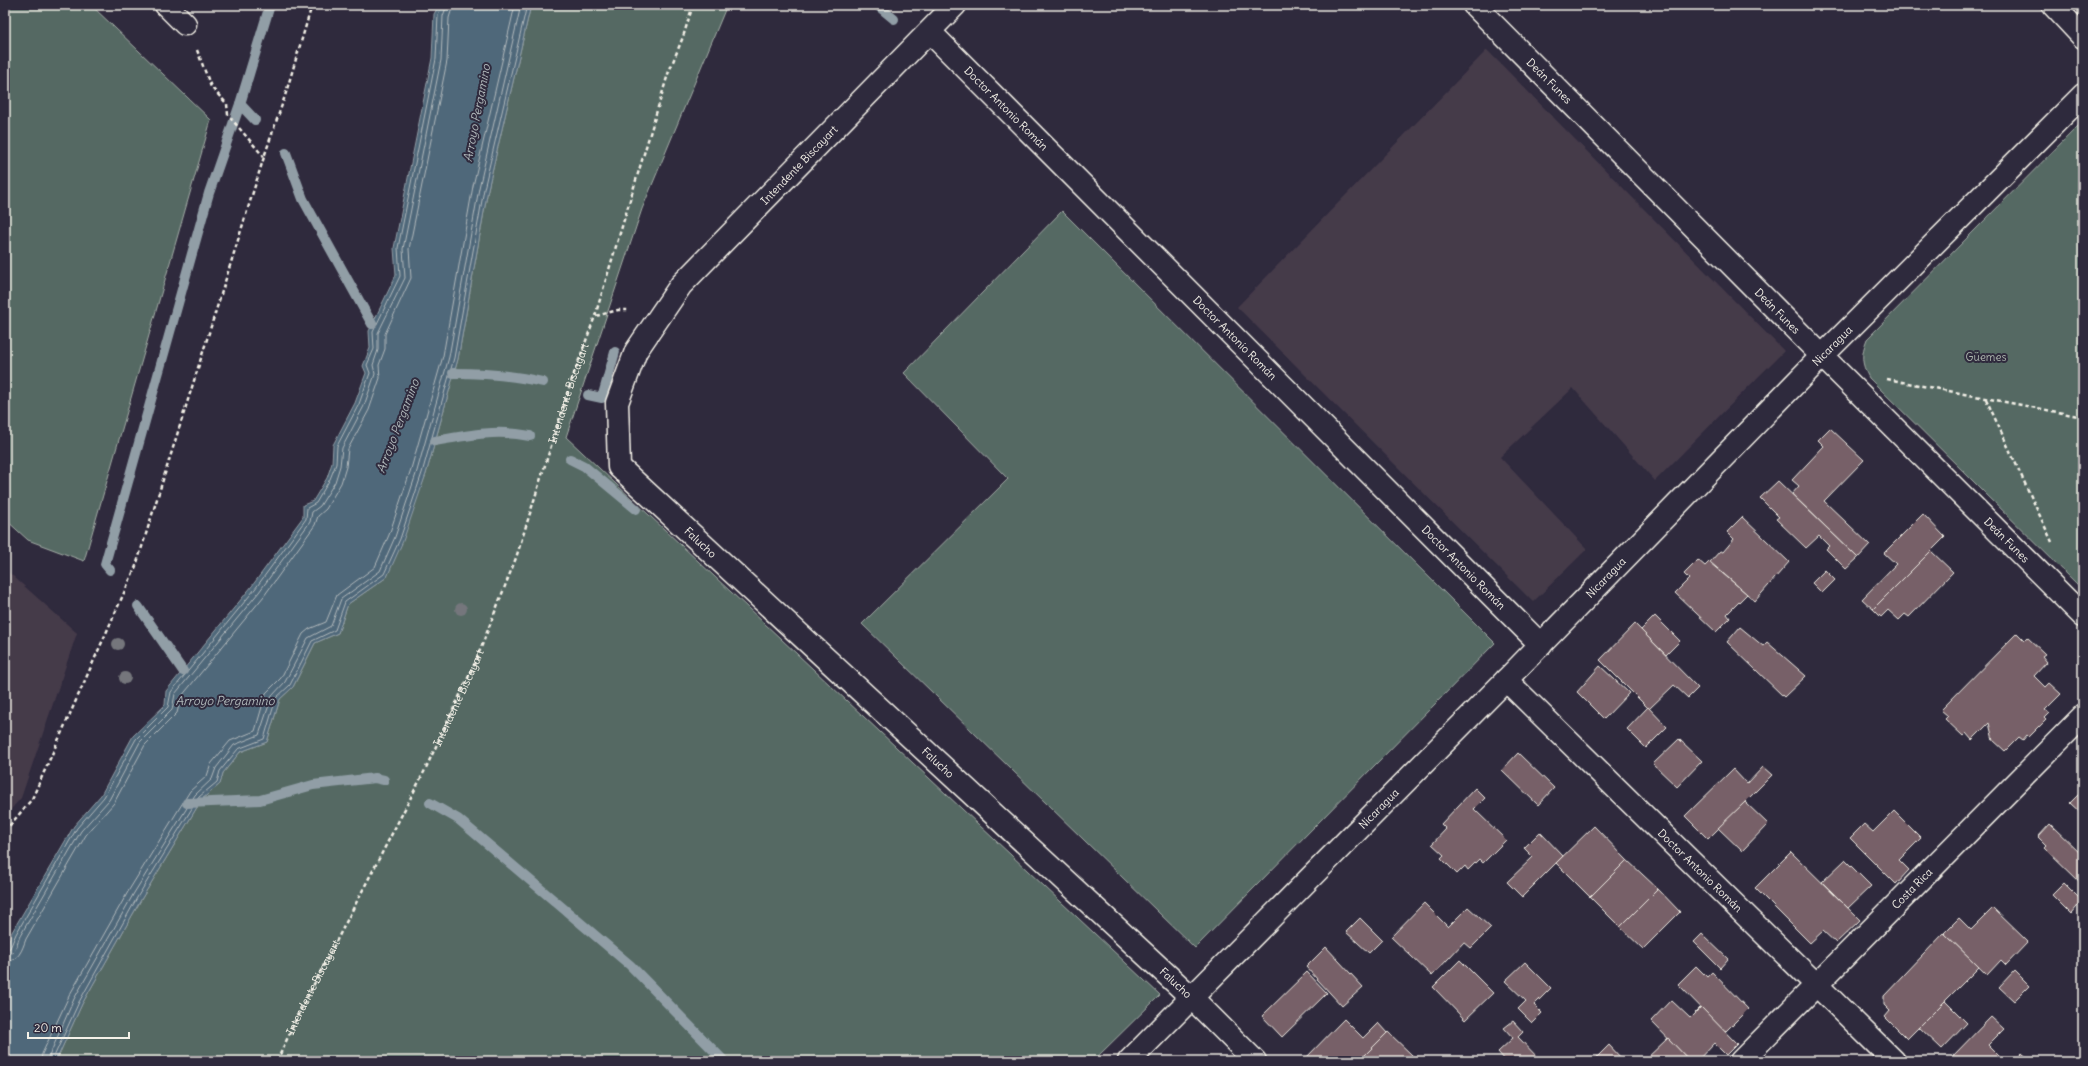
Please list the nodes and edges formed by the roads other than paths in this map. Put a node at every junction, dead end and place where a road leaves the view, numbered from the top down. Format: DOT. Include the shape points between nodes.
graph roads {
  1 [pos="166,5"];
  2 [pos="955,5"];
  3 [pos="1474,5"];
  4 [pos="2052,5"];
  5 [pos="185,24"];
  6 [pos="930,32"];
  7 [pos="2083,37"];
  8 [pos="2083,95"];
  9 [pos="1822,356"];
  10 [pos="619,467"];
  11 [pos="2083,616"];
  12 [pos="1541,645"];
  13 [pos="1506,680"];
  14 [pos="2083,716"];
  15 [pos="1817,984"];
  16 [pos="1192,998"];
  17 [pos="1129,1061"];
  18 [pos="1255,1061"];
  19 [pos="1741,1061"];
  20 [pos="1894,1061"];
  1 -- 5 [label="street"];
  2 -- 6 [label="street, Intendente Biscayart"];
  3 -- 9 [label="street, Deán Funes"];
  4 -- 7 [label="street"];
  6 -- 10 [label="street, Intendente Biscayart" via="681,285 636,351 617,403"];
  6 -- 12 [label="street, Doctor Antonio Román"];
  8 -- 9 [label="street, Nicaragua"];
  9 -- 11 [label="street, Deán Funes"];
  9 -- 12 [label="street, Nicaragua"];
  10 -- 16 [label="street, Falucho"];
  12 -- 13 [label="street, Nicaragua"];
  13 -- 15 [label="street, Doctor Antonio Román"];
  13 -- 16 [label="street, Nicaragua"];
  14 -- 15 [label="street, Costa Rica"];
  15 -- 19 [label="street, Costa Rica"];
  15 -- 20 [label="street, Doctor Antonio Román"];
  16 -- 17 [label="street, Nicaragua"];
  16 -- 18 [label="street, Falucho"];
}
